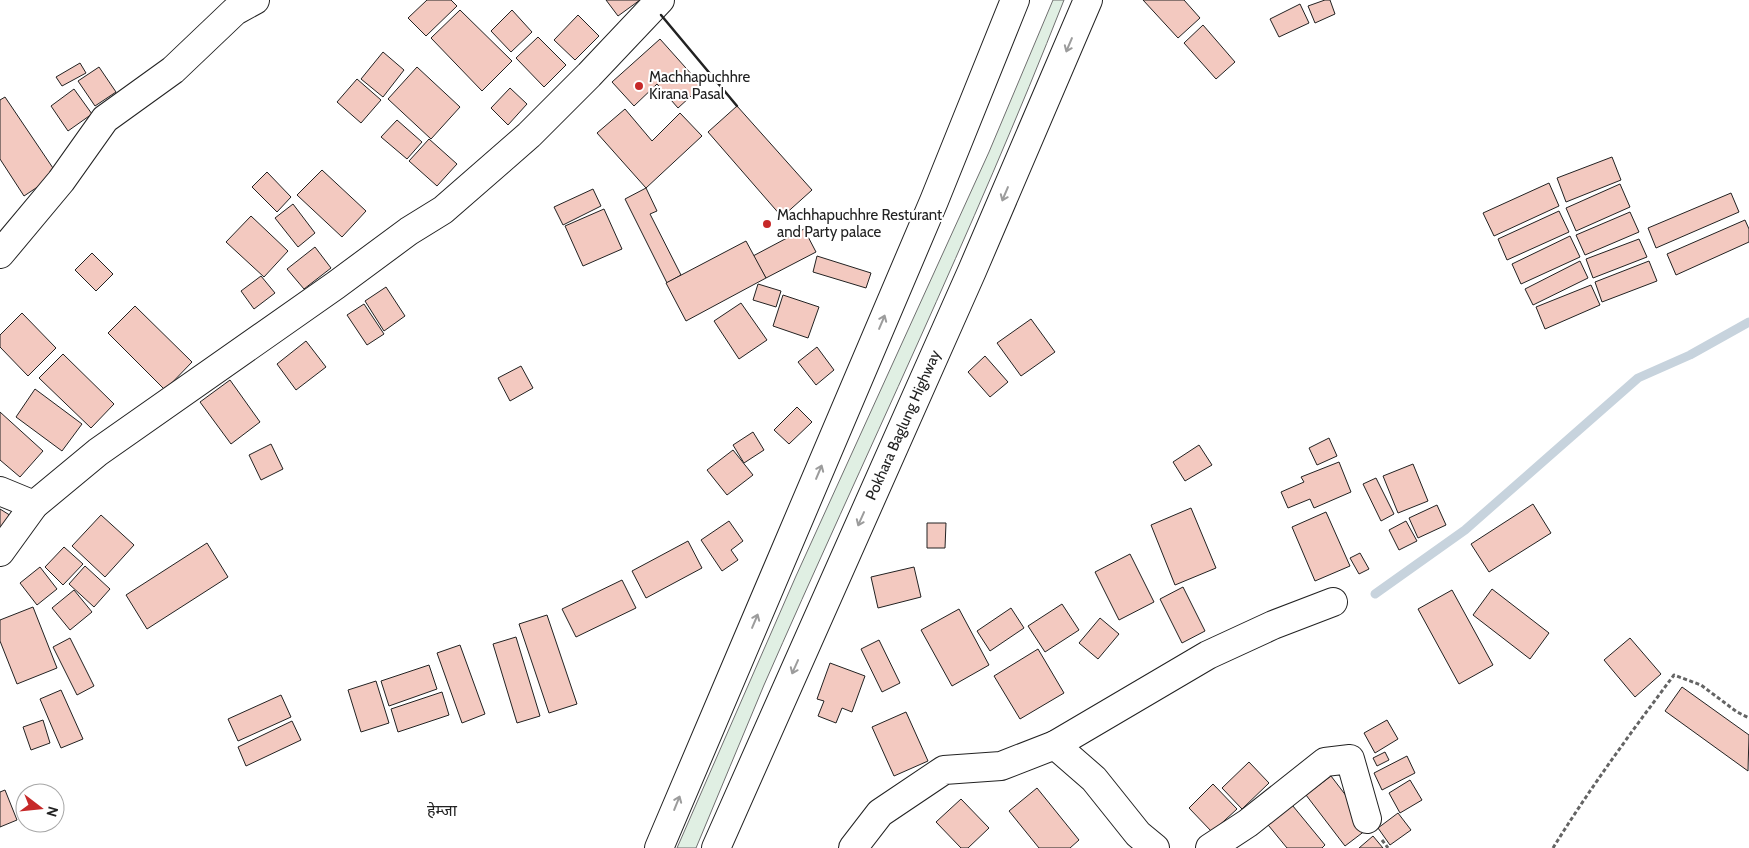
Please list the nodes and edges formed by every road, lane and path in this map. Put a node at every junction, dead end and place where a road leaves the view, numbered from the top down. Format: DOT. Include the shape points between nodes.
graph roads {
  1 [pos="255,0"];
  2 [pos="660,0"];
  3 [pos="1015,0"];
  4 [pos="1088,0"];
  5 [pos="0,254"];
  6 [pos="0,491"];
  7 [pos="34,505"];
  8 [pos="0,552"];
  9 [pos="1333,602"];
  10 [pos="1749,718"];
  11 [pos="1055,745"];
  12 [pos="1368,819"];
  13 [pos="659,848"];
  14 [pos="716,848"];
  15 [pos="853,848"];
  16 [pos="1155,848"];
  17 [pos="1210,848"];
  18 [pos="1553,848"];
  1 -- 5 [label="main road" via="235,11 173,70 105,119 61,181"];
  2 -- 7 [label="main road" via="528,135 442,210 98,452"];
  13 -- 3 [label="main road, one-way" via="934,201"];
  4 -- 14 [label="main road, Pokhara Baglung Highway, one-way" via="972,271"];
  6 -- 7 [label="main road"];
  7 -- 8 [label="main road"];
  9 -- 11 [label="main road" via="1208,655"];
  10 -- 18 [label="path" via="1701,685 1674,674 1577,809"];
  11 -- 15 [label="main road" via="1000,766 944,770 880,813"];
  11 -- 16 [label="main road" via="1094,778 1138,834"];
  12 -- 17 [label="main road" via="1350,759 1325,762 1248,823"];
}
